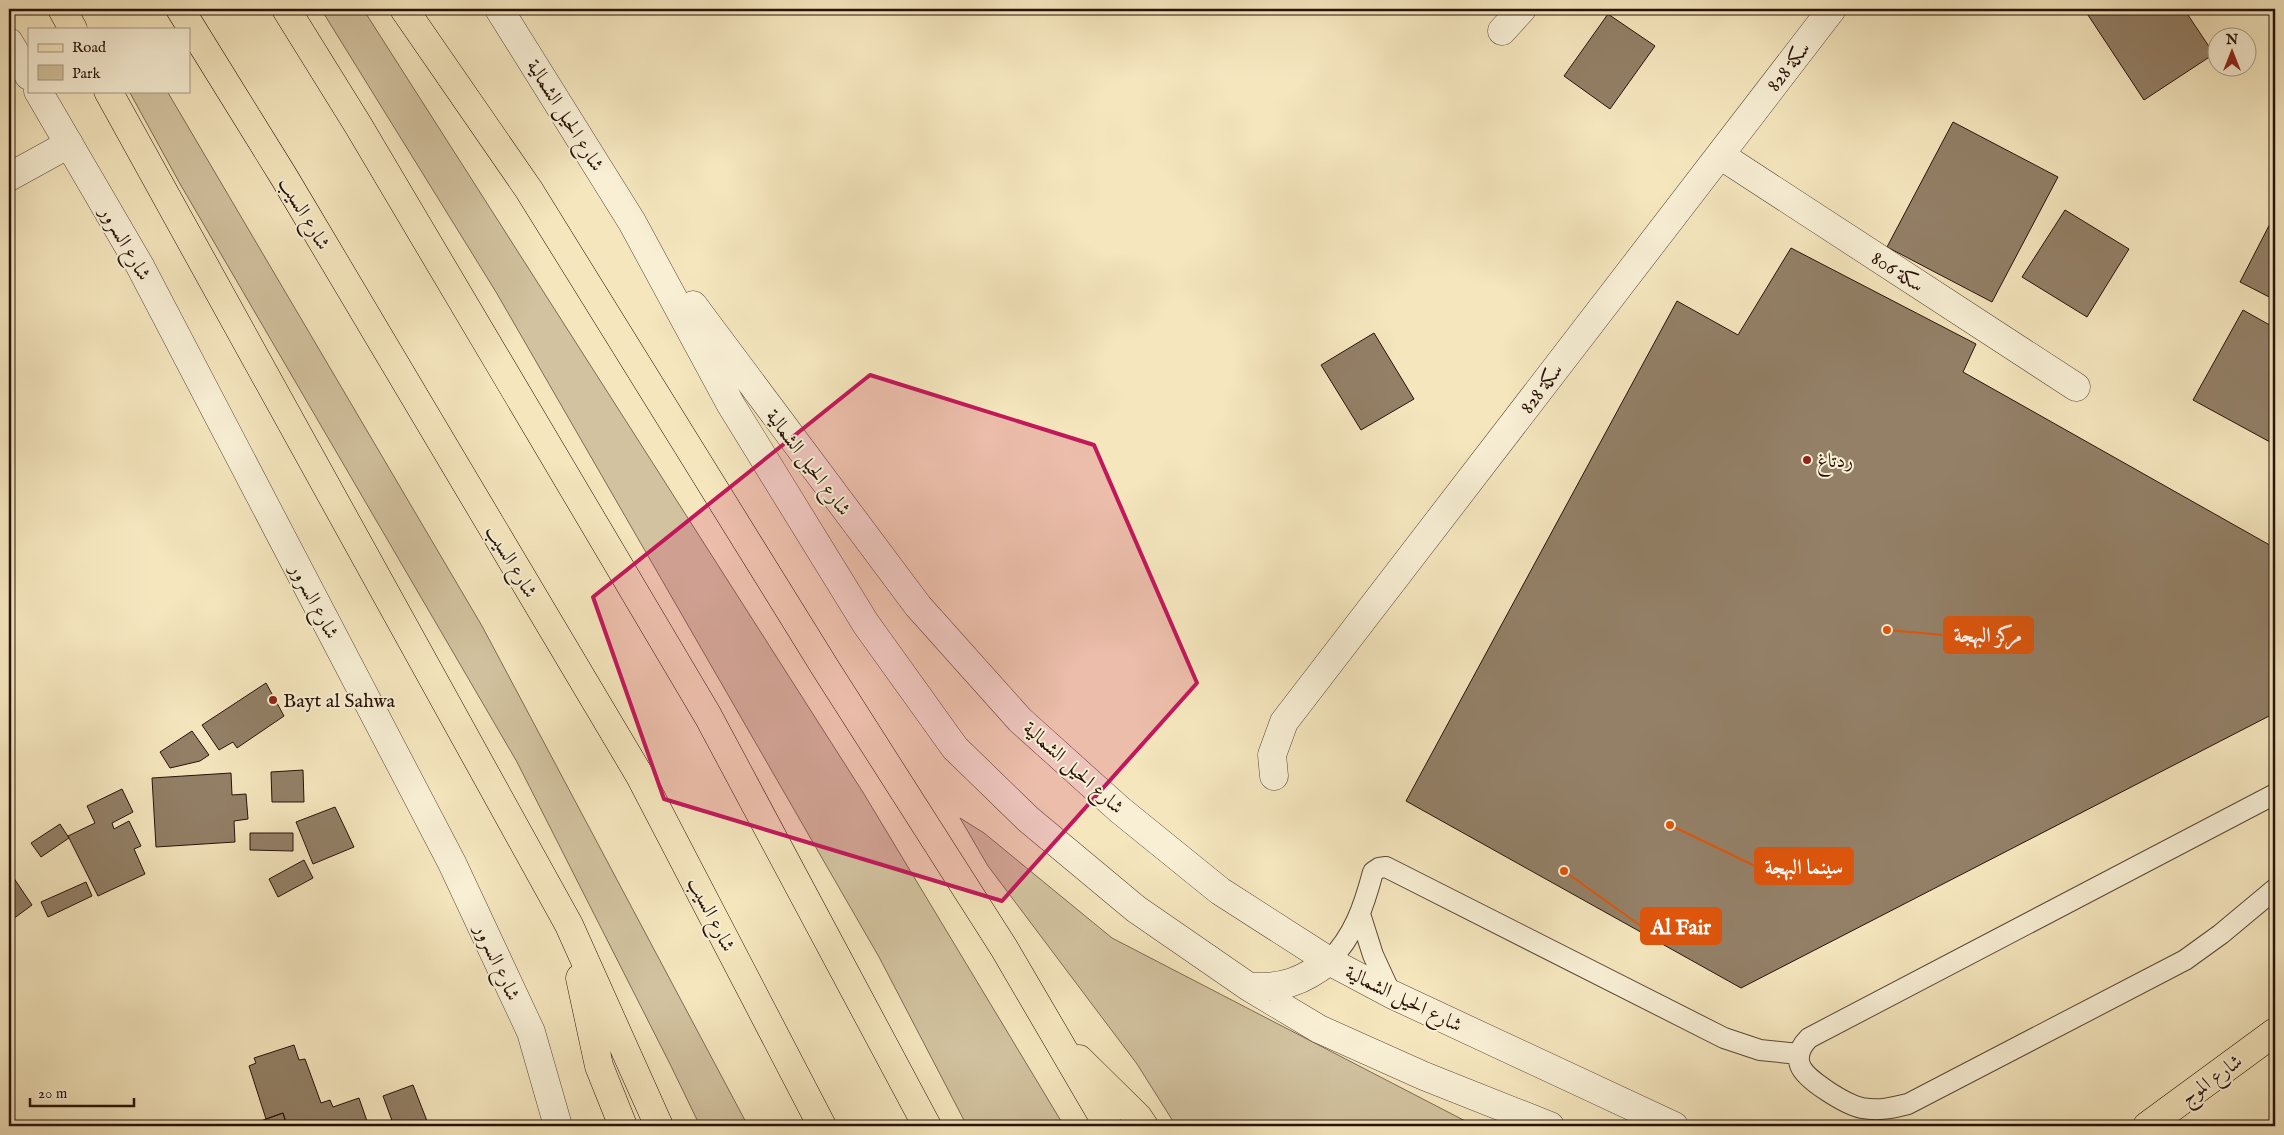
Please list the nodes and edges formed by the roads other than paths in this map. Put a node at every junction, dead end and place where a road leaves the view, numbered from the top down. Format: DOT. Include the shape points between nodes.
graph roads {
  1 [pos="62,9"];
  2 [pos="180,9"];
  3 [pos="286,9"];
  4 [pos="404,9"];
  5 [pos="499,9"];
  6 [pos="1522,9"];
  7 [pos="1832,9"];
  8 [pos="72,28"];
  9 [pos="1502,31"];
  10 [pos="9,42"];
  11 [pos="28,74"];
  12 [pos="39,92"];
  13 [pos="109,92"];
  14 [pos="69,144"];
  15 [pos="1720,155"];
  16 [pos="9,177"];
  17 [pos="632,222"];
  18 [pos="2076,387"];
  19 [pos="1274,776"];
  20 [pos="2275,794"];
  21 [pos="2275,889"];
  22 [pos="1360,914"];
  23 [pos="570,926"];
  24 [pos="1329,961"];
  25 [pos="1249,987"];
  26 [pos="1391,994"];
  27 [pos="2275,1032"];
  28 [pos="1058,1038"];
  29 [pos="1799,1054"];
  30 [pos="1102,1120"];
  31 [pos="558,1126"];
  32 [pos="623,1126"];
  33 [pos="659,1126"];
  34 [pos="822,1126"];
  35 [pos="927,1126"];
  36 [pos="1144,1126"];
  37 [pos="1550,1126"];
  38 [pos="1674,1126"];
  39 [pos="2147,1126"];
  1 -- 8 [label="main road"];
  2 -- 34 [label="main road, شارع السيب" via="284,177 640,776"];
  3 -- 35 [label="main road" via="708,716"];
  4 -- 28 [label="main road" via="529,190"];
  5 -- 17 [label="street, شارع الحيل الشمالية"];
  6 -- 9 [label="street"];
  7 -- 15 [label="street, سكة 828"];
  10 -- 11 [label="street"];
  12 -- 14 [label="street, شارع السرور"];
  13 -- 23 [label="main road"];
  14 -- 16 [label="street"];
  14 -- 31 [label="street, شارع السرور" via="140,266 452,863 531,1032"];
  15 -- 18 [label="street, سكة 806"];
  15 -- 19 [label="street, سكة 828" via="1284,722 1272,755"];
  17 -- 24 [label="street, شارع الحيل الشمالية" via="918,606 1020,720 1120,810 1220,891"];
  17 -- 25 [label="street, شارع الحيل الشمالية" via="732,405 783,489 866,624 955,748 1028,819 1136,909"];
  20 -- 29 [label="lane" via="1809,1038"];
  21 -- 29 [label="lane" via="2222,934 2185,960 1908,1104 1885,1110 1860,1108 1838,1098 1807,1075 1800,1066"];
  22 -- 24 [label="lane" via="1353,932"];
  22 -- 26 [label="lane" via="1373,955"];
  22 -- 29 [label="lane" via="1373,872 1386,867 1724,1038 1760,1050"];
  23 -- 32 [label="main road" via="599,1066"];
  23 -- 33 [label="main road"];
  24 -- 25 [label="street" via="1292,983 1271,988"];
  24 -- 26 [label="street, شارع الحيل الشمالية"];
  25 -- 37 [label="street, شارع الحيل الشمالية" via="1319,1029 1424,1076"];
  26 -- 38 [label="street, شارع الحيل الشمالية"];
  27 -- 39 [label="main road, شارع الموج"];
  28 -- 30 [label="main road"];
  28 -- 36 [label="main road"];
}
